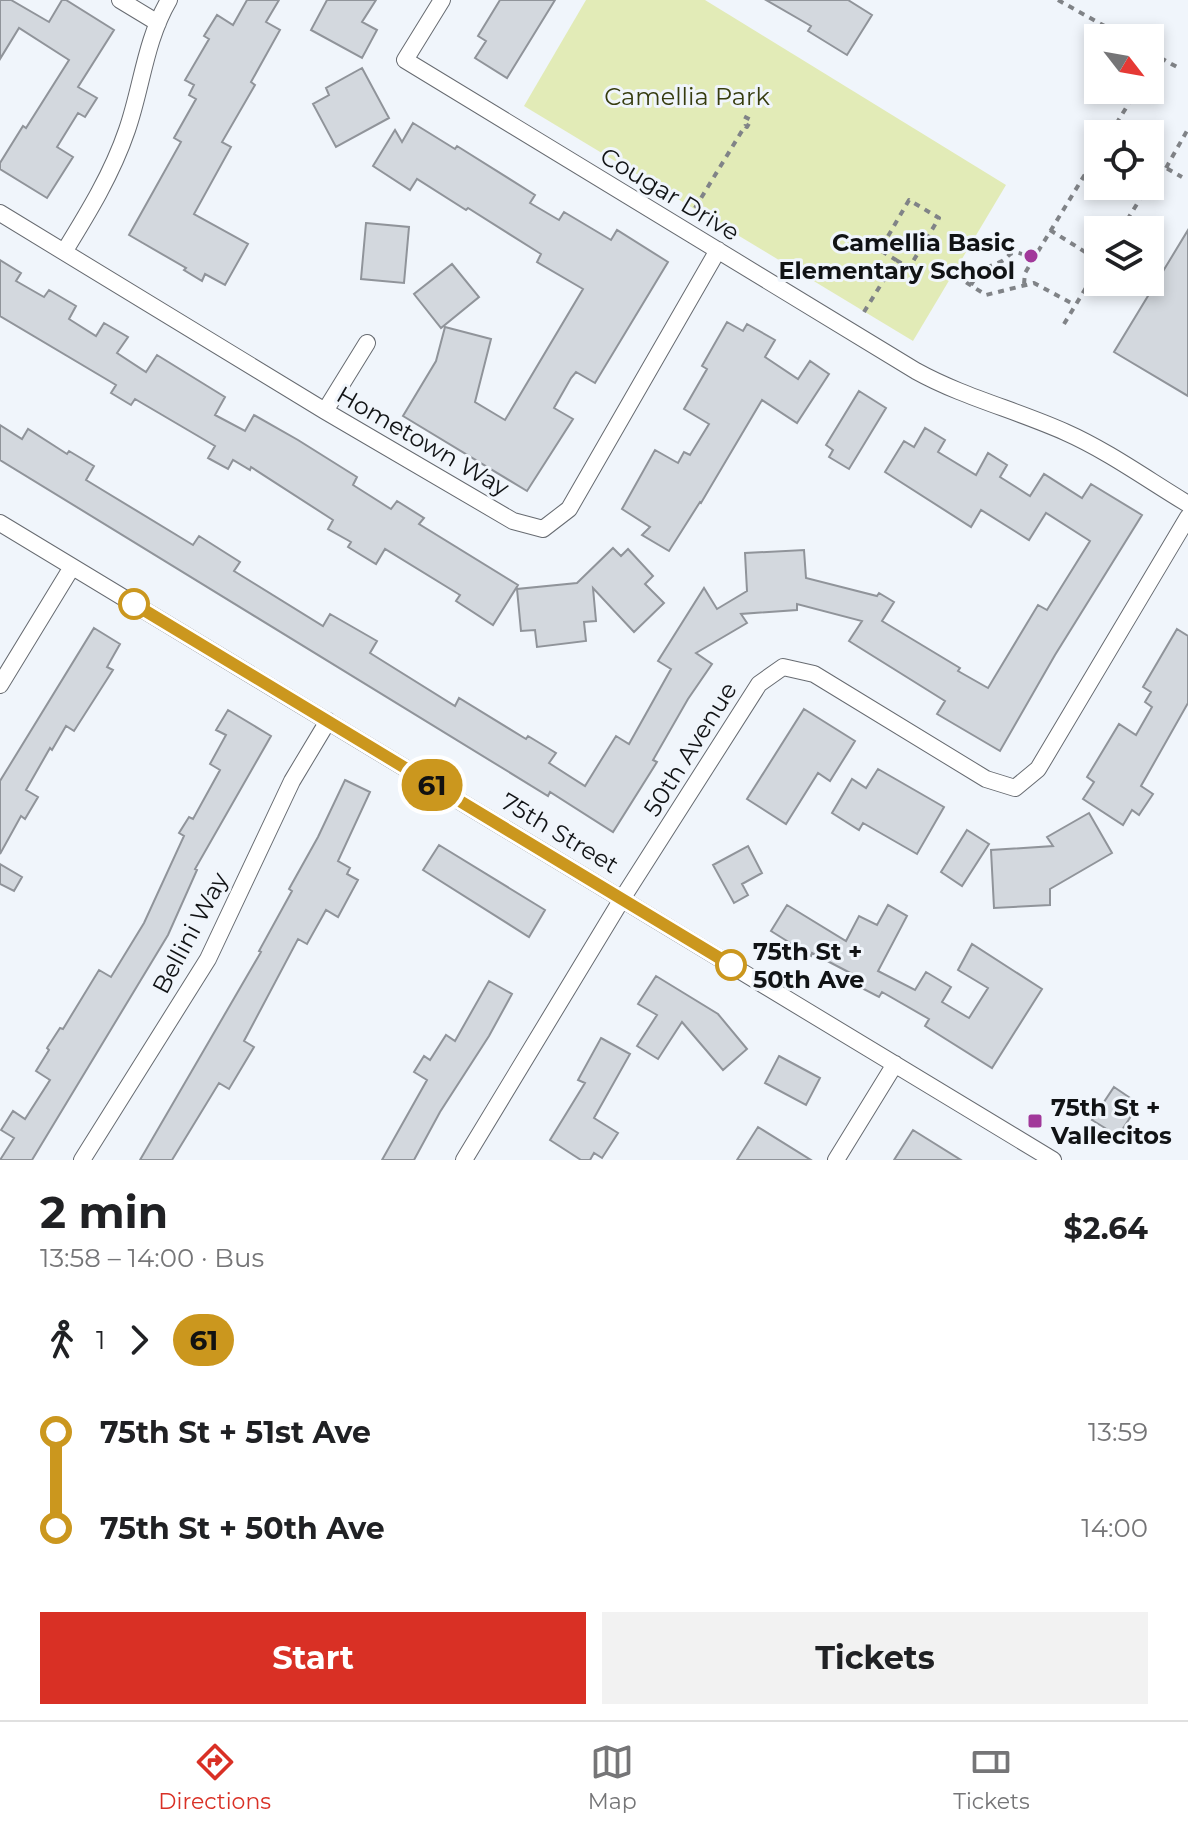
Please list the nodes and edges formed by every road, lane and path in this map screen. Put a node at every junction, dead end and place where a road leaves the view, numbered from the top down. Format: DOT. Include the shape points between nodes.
graph roads {
  1 [pos="120,0"];
  2 [pos="169,0"];
  3 [pos="442,0"];
  4 [pos="1058,0"];
  5 [pos="158,23"];
  6 [pos="1101,24"];
  7 [pos="1164,59"];
  8 [pos="1177,67"];
  9 [pos="743,116"];
  10 [pos="1188,129"];
  11 [pos="1164,165"];
  12 [pos="1164,169"];
  13 [pos="1084,176"];
  14 [pos="1182,177"];
  15 [pos="695,208"];
  16 [pos="0,213"];
  17 [pos="1050,230"];
  18 [pos="718,250"];
  19 [pos="1084,251"];
  20 [pos="64,252"];
  21 [pos="896,260"];
  22 [pos="1032,261"];
  23 [pos="909,268"];
  24 [pos="916,272"];
  25 [pos="956,276"];
  26 [pos="1024,284"];
  27 [pos="971,285"];
  28 [pos="1084,291"];
  29 [pos="1075,305"];
  30 [pos="864,312"];
  31 [pos="1064,324"];
  32 [pos="367,343"];
  33 [pos="325,411"];
  34 [pos="1188,504"];
  35 [pos="1188,517"];
  36 [pos="0,523"];
  37 [pos="72,567"];
  38 [pos="0,685"];
  39 [pos="328,721"];
  40 [pos="622,899"];
  41 [pos="895,1064"];
  42 [pos="82,1160"];
  43 [pos="464,1160"];
  44 [pos="836,1160"];
  45 [pos="1053,1160"];
  1 -- 5 [label="street"];
  2 -- 5 [label="street"];
  3 -- 18 [label="street, Cougar Drive" via="405,60"];
  4 -- 6 [label="path"];
  5 -- 20 [label="street" via="116,161"];
  7 -- 8 [label="path"];
  9 -- 15 [label="path" via="751,120"];
  10 -- 11 [label="path"];
  12 -- 14 [label="path"];
  13 -- 17 [label="path"];
  16 -- 20 [label="street, Hometown Way"];
  17 -- 19 [label="path"];
  17 -- 22 [label="path"];
  18 -- 33 [label="street, Hometown Way" via="569,509 543,529 513,521"];
  18 -- 34 [label="street, Cougar Drive" via="938,383 1070,434"];
  20 -- 33 [label="street, Hometown Way"];
  21 -- 23 [label="path"];
  21 -- 23 [label="path" via="880,250 909,200 939,218"];
  21 -- 30 [label="path"];
  22 -- 26 [label="path"];
  22 -- 27 [label="path" via="1012,253 979,271"];
  23 -- 24 [label="path"];
  25 -- 27 [label="path"];
  26 -- 27 [label="path" via="986,295"];
  26 -- 29 [label="path" via="1034,283"];
  28 -- 29 [label="path"];
  29 -- 31 [label="path"];
  32 -- 33 [label="street"];
  35 -- 40 [label="street, 50th Avenue" via="1038,769 1015,788 986,779 814,674 783,667 759,684"];
  36 -- 37 [label="street, 75th Street"];
  37 -- 38 [label="street"];
  37 -- 39 [label="street, 75th Street"];
  39 -- 40 [label="street, 75th Street"];
  39 -- 42 [label="street, Bellini Way" via="292,781 208,959"];
  40 -- 41 [label="street, 75th Street"];
  40 -- 43 [label="street, 50th Avenue"];
  41 -- 44 [label="street"];
  41 -- 45 [label="street, 75th Street"];
}
